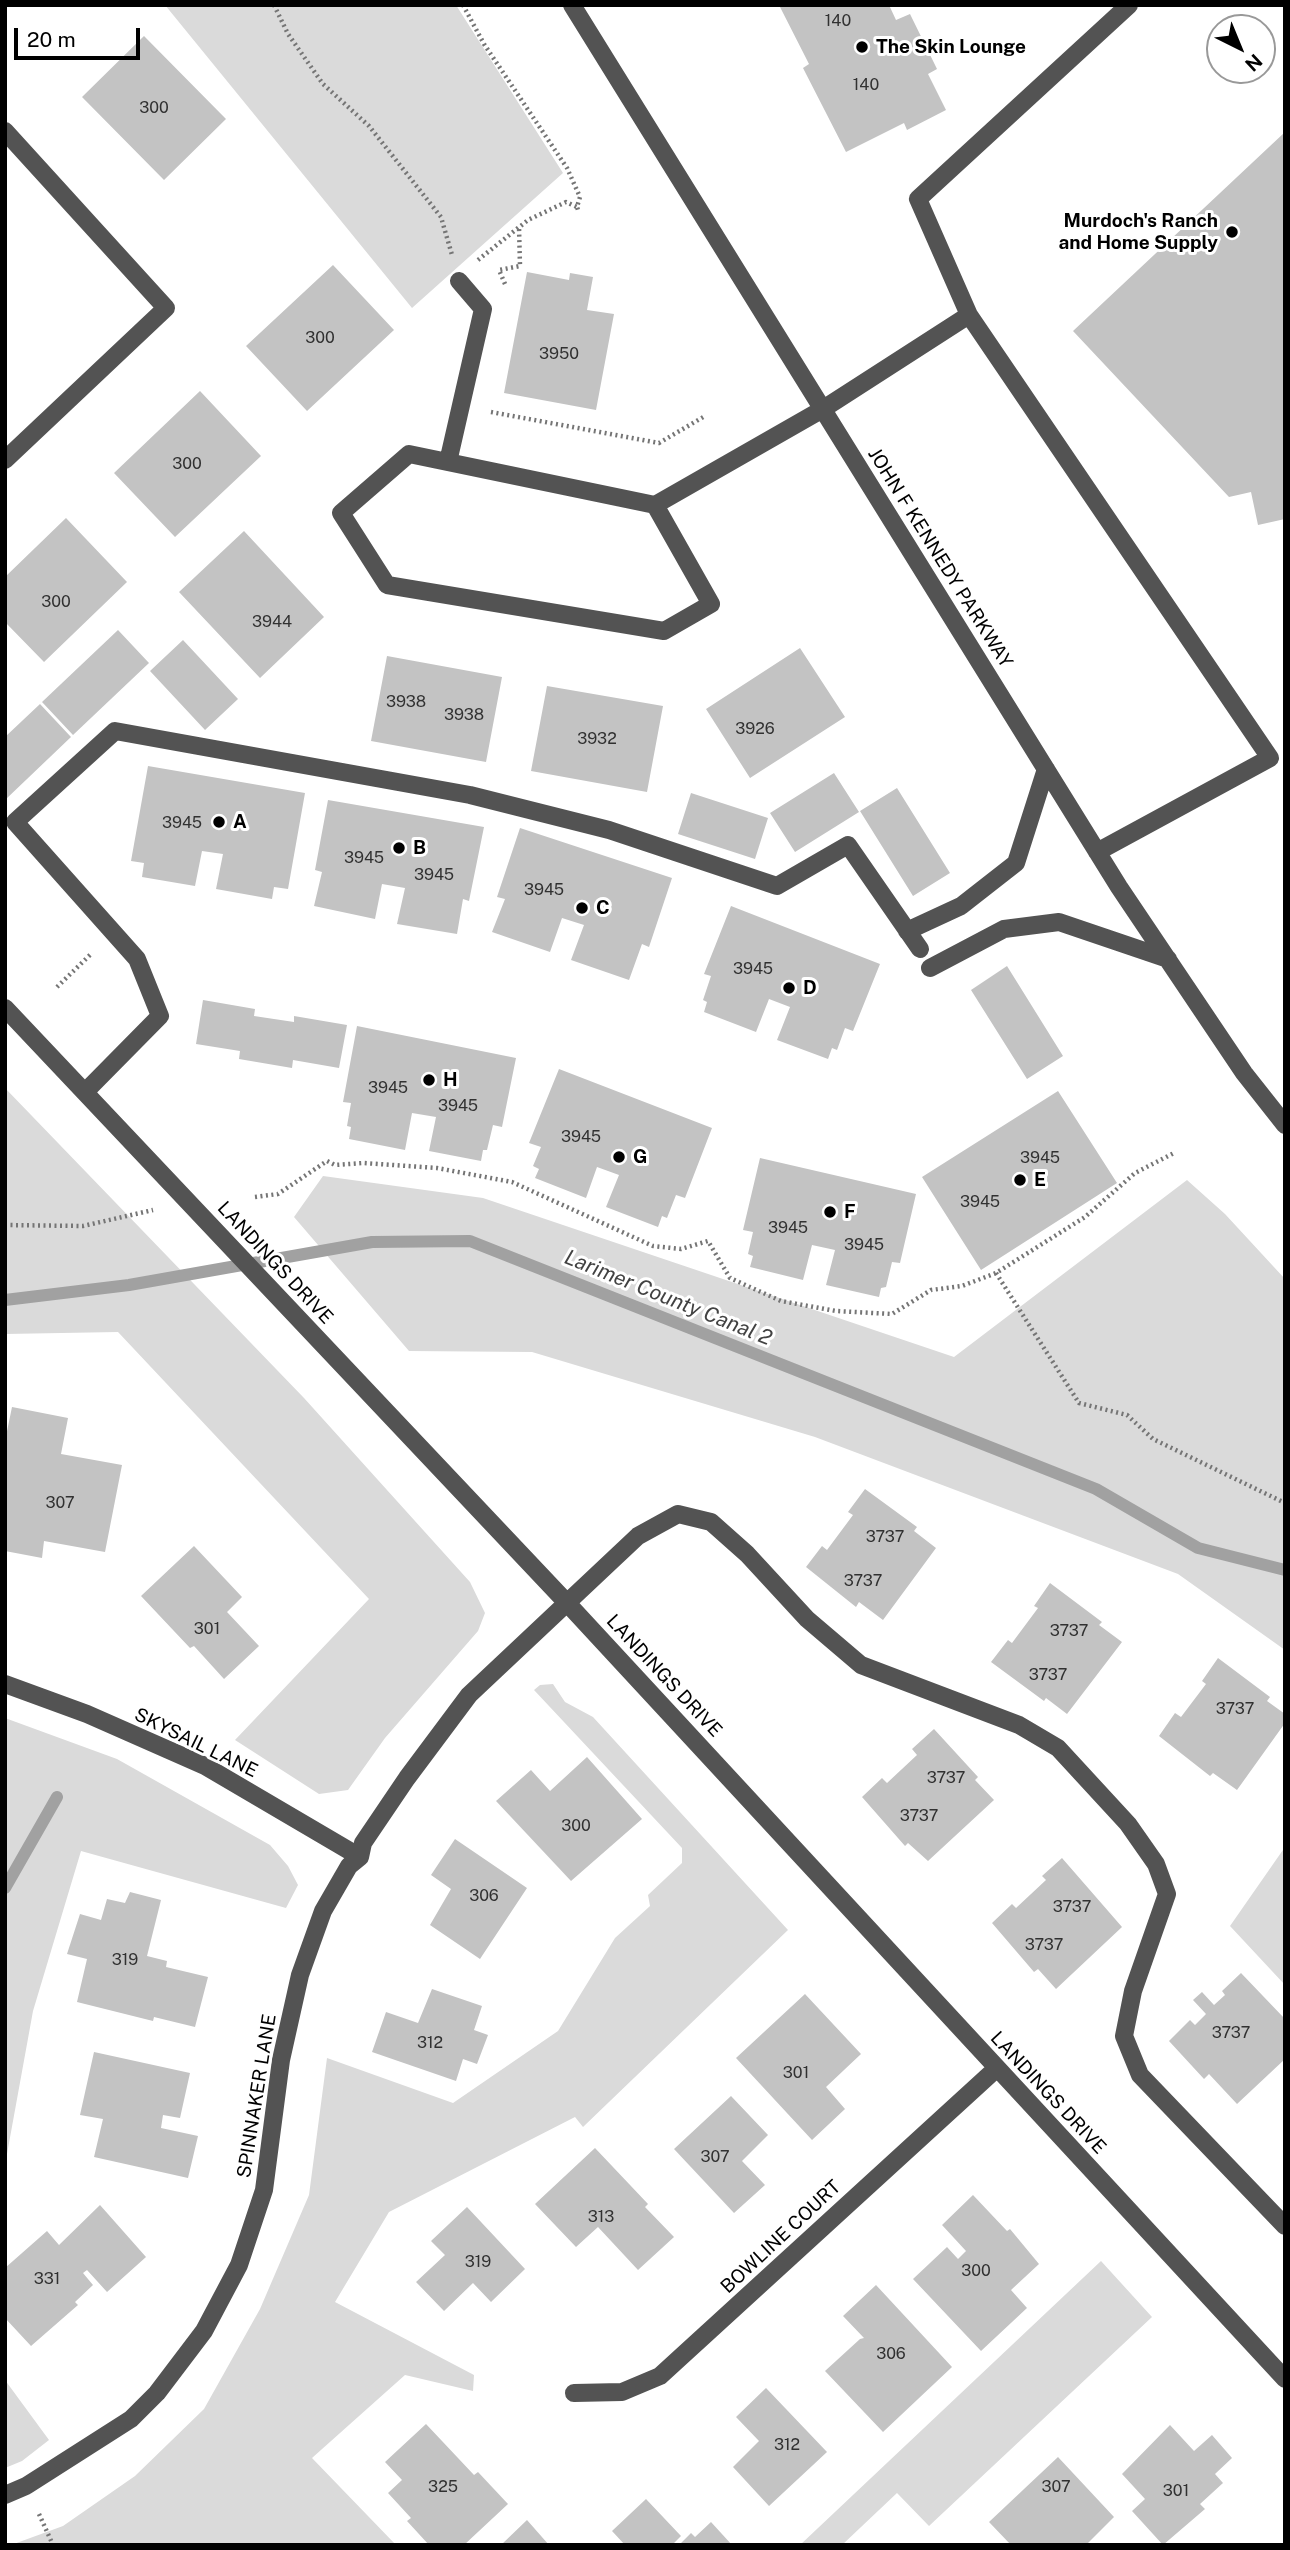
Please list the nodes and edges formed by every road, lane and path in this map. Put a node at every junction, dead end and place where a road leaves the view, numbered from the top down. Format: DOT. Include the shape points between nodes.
graph roads {
  1 [pos="274,5"];
  2 [pos="463,5"];
  3 [pos="572,5"];
  4 [pos="1129,5"];
  5 [pos="5,131"];
  6 [pos="519,226"];
  7 [pos="459,281"];
  8 [pos="510,295"];
  9 [pos="969,315"];
  10 [pos="492,403"];
  11 [pos="823,409"];
  12 [pos="705,416"];
  13 [pos="5,460"];
  14 [pos="448,462"];
  15 [pos="655,505"];
  16 [pos="1046,769"];
  17 [pos="1097,852"];
  18 [pos="907,931"];
  19 [pos="99,944"];
  20 [pos="920,949"];
  21 [pos="1168,959"];
  22 [pos="930,968"];
  23 [pos="57,987"];
  24 [pos="5,1008"];
  25 [pos="85,1092"];
  26 [pos="1285,1125"];
  27 [pos="1174,1153"];
  28 [pos="255,1197"];
  29 [pos="188,1201"];
  30 [pos="5,1226"];
  31 [pos="996,1273"];
  32 [pos="1285,1503"];
  33 [pos="568,1604"];
  34 [pos="5,1684"];
  35 [pos="360,1857"];
  36 [pos="997,2068"];
  37 [pos="1285,2226"];
  38 [pos="1285,2379"];
  39 [pos="574,2393"];
  40 [pos="5,2496"];
  1 -- 7 [label="path" via="323,84 369,126 441,217"];
  2 -- 6 [label="path" via="567,168 580,197 578,210 566,202"];
  3 -- 11 [label="street, JOHN F KENNEDY PARKWAY"];
  4 -- 9 [label="street" via="918,200"];
  5 -- 13 [label="street" via="166,308"];
  6 -- 7 [label="path" via="486,250"];
  6 -- 8 [label="path" via="520,266 499,270"];
  7 -- 14 [label="street" via="483,309"];
  9 -- 11 [label="street"];
  9 -- 17 [label="street" via="1270,758"];
  10 -- 12 [label="path" via="491,412 659,443"];
  11 -- 15 [label="street"];
  11 -- 16 [label="street, JOHN F KENNEDY PARKWAY"];
  14 -- 15 [label="street"];
  14 -- 15 [label="street" via="409,454 341,513 387,585 664,631 711,604"];
  16 -- 17 [label="street, JOHN F KENNEDY PARKWAY"];
  16 -- 18 [label="street" via="1016,863 961,906"];
  17 -- 21 [label="street, JOHN F KENNEDY PARKWAY"];
  18 -- 20 [label="street"];
  18 -- 25 [label="street" via="848,845 777,886 609,830 470,795 116,731 15,822 137,959 160,1016"];
  19 -- 23 [label="path"];
  21 -- 22 [label="street" via="1059,922 1004,929"];
  21 -- 26 [label="street, JOHN F KENNEDY PARKWAY" via="1244,1073"];
  24 -- 25 [label="street, LANDINGS DRIVE"];
  25 -- 29 [label="street, LANDINGS DRIVE"];
  27 -- 31 [label="path" via="1135,1174 1085,1217"];
  28 -- 31 [label="path" via="278,1194 327,1161 437,1168 512,1182 653,1246 681,1249 708,1241 730,1278 781,1301 835,1311 892,1314 931,1290 962,1286"];
  29 -- 30 [label="path" via="83,1226"];
  29 -- 33 [label="street, LANDINGS DRIVE"];
  31 -- 32 [label="path" via="1079,1403 1126,1415 1153,1439"];
  33 -- 35 [label="street, SPINNAKER LANE" via="469,1695 363,1843"];
  33 -- 36 [label="street, LANDINGS DRIVE"];
  33 -- 37 [label="street, SPINNAKER LANE" via="638,1536 678,1514 711,1522 807,1619 861,1665 1019,1725 1058,1748 1128,1824 1156,1864 1167,1894 1133,1991 1124,2036 1140,2075"];
  34 -- 35 [label="street, SKYSAIL LANE" via="88,1714 205,1766"];
  35 -- 40 [label="street, SPINNAKER LANE" via="349,1866 323,1911 300,1975 281,2060 264,2190 239,2265 204,2331 131,2419"];
  36 -- 38 [label="street, LANDINGS DRIVE"];
  36 -- 39 [label="street, BOWLINE COURT" via="660,2376 622,2392"];
}
